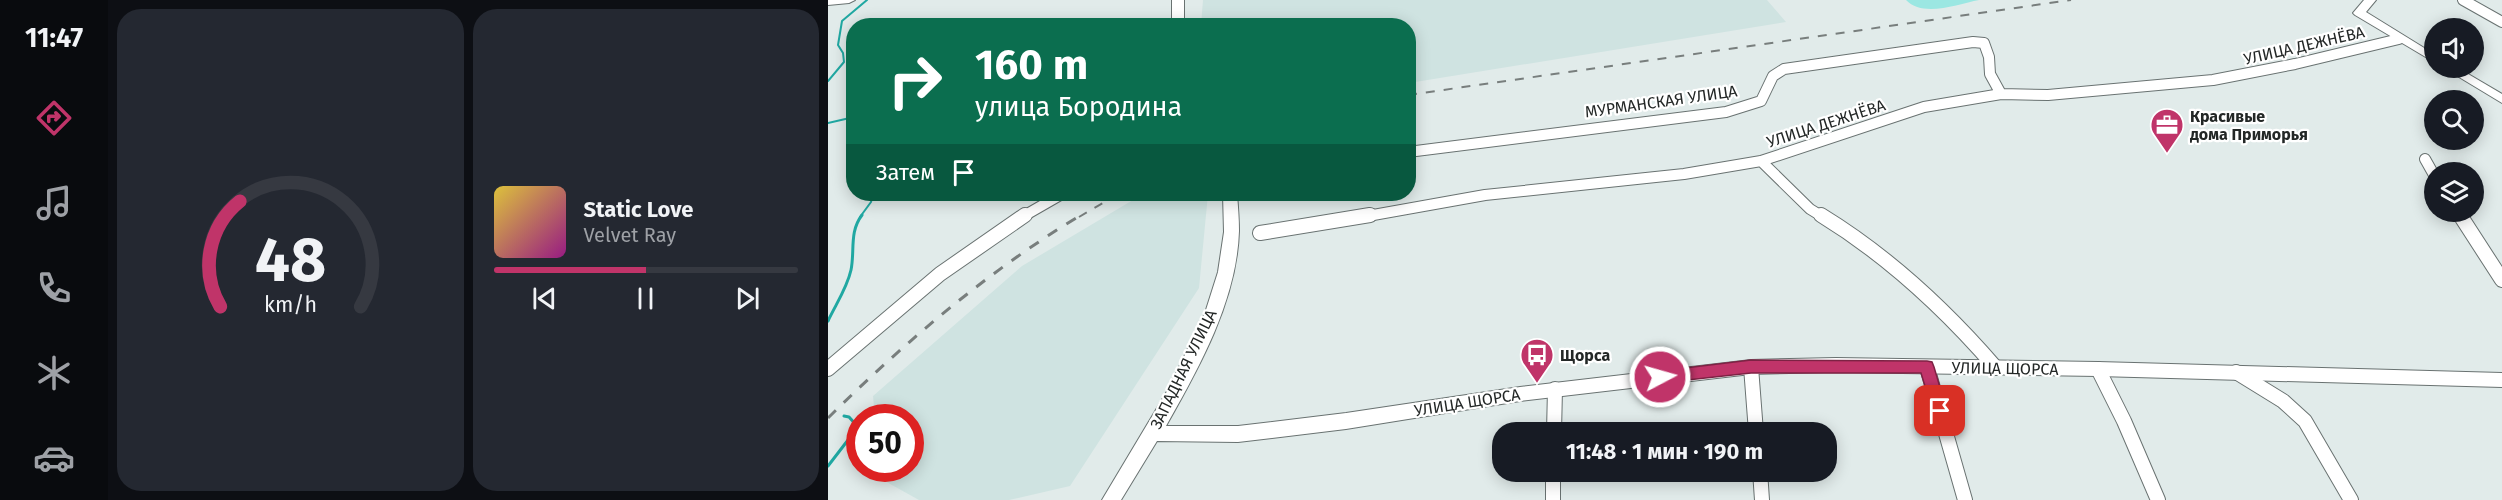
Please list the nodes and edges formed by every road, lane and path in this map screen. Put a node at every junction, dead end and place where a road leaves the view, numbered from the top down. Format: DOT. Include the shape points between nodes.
graph roads {
  1 [pos="849,0"];
  2 [pos="1178,0"];
  3 [pos="2370,0"];
  4 [pos="2463,0"];
  5 [pos="828,2"];
  6 [pos="1178,18"];
  7 [pos="2502,22"];
  8 [pos="2400,39"];
  9 [pos="2424,53"];
  10 [pos="2467,78"];
  11 [pos="2001,94"];
  12 [pos="2502,99"];
  13 [pos="1416,151"];
  14 [pos="2425,159"];
  15 [pos="1761,161"];
  16 [pos="2427,162"];
  17 [pos="1050,201"];
  18 [pos="1231,201"];
  19 [pos="2464,222"];
  20 [pos="1260,233"];
  21 [pos="2502,280"];
  22 [pos="1751,367"];
  23 [pos="1927,367"];
  24 [pos="1996,368"];
  25 [pos="828,369"];
  26 [pos="2098,369"];
  27 [pos="2236,372"];
  28 [pos="2502,380"];
  29 [pos="1555,389"];
  30 [pos="1554,422"];
  31 [pos="1755,422"];
  32 [pos="1152,433"];
  33 [pos="1553,482"];
  34 [pos="1761,482"];
  35 [pos="1111,500"];
  36 [pos="1553,500"];
  37 [pos="1762,500"];
  38 [pos="1965,500"];
  39 [pos="2158,500"];
  40 [pos="2351,500"];
  1 -- 5 [label="main road"];
  2 -- 6 [label="main road"];
  3 -- 8 [label="main road" via="2359,13"];
  4 -- 7 [label="street"];
  8 -- 9 [label="main road"];
  8 -- 11 [label="street, УЛИЦА ДЕЖНЁВА" via="2213,80 2048,95"];
  10 -- 12 [label="main road"];
  11 -- 13 [label="street, МУРМАНСКАЯ УЛИЦА" via="1990,74 1987,47 1973,42 1776,71 1768,92 1757,104 1717,113"];
  11 -- 15 [label="street, УЛИЦА ДЕЖНЁВА" via="1924,106"];
  14 -- 16 [label="street"];
  15 -- 20 [label="street, УЛИЦА ДЕЖНЁВА" via="1684,174 1485,195"];
  15 -- 24 [label="street" via="1810,209 1858,238 1910,281 1957,323"];
  17 -- 25 [label="street" via="1005,227 941,274"];
  18 -- 32 [label="main road, ЗАПАДНАЯ УЛИЦА" via="1233,225 1223,283 1206,328"];
  19 -- 21 [label="street"];
  22 -- 23 [label="main road, УЛИЦА ЩОРСА"];
  22 -- 29 [label="main road, УЛИЦА ЩОРСА"];
  22 -- 31 [label="street"];
  23 -- 24 [label="main road, УЛИЦА ЩОРСА"];
  23 -- 38 [label="street"];
  24 -- 26 [label="main road, УЛИЦА ЩОРСА"];
  26 -- 27 [label="main road, УЛИЦА ЩОРСА"];
  26 -- 39 [label="street"];
  27 -- 28 [label="main road, УЛИЦА ЩОРСА"];
  27 -- 40 [label="street" via="2283,401 2306,421"];
  29 -- 30 [label="street"];
  29 -- 32 [label="main road, УЛИЦА ЩОРСА" via="1238,434"];
  32 -- 35 [label="main road, ЗАПАДНАЯ УЛИЦА"];
  33 -- 36 [label="street"];
  34 -- 37 [label="street"];
}
